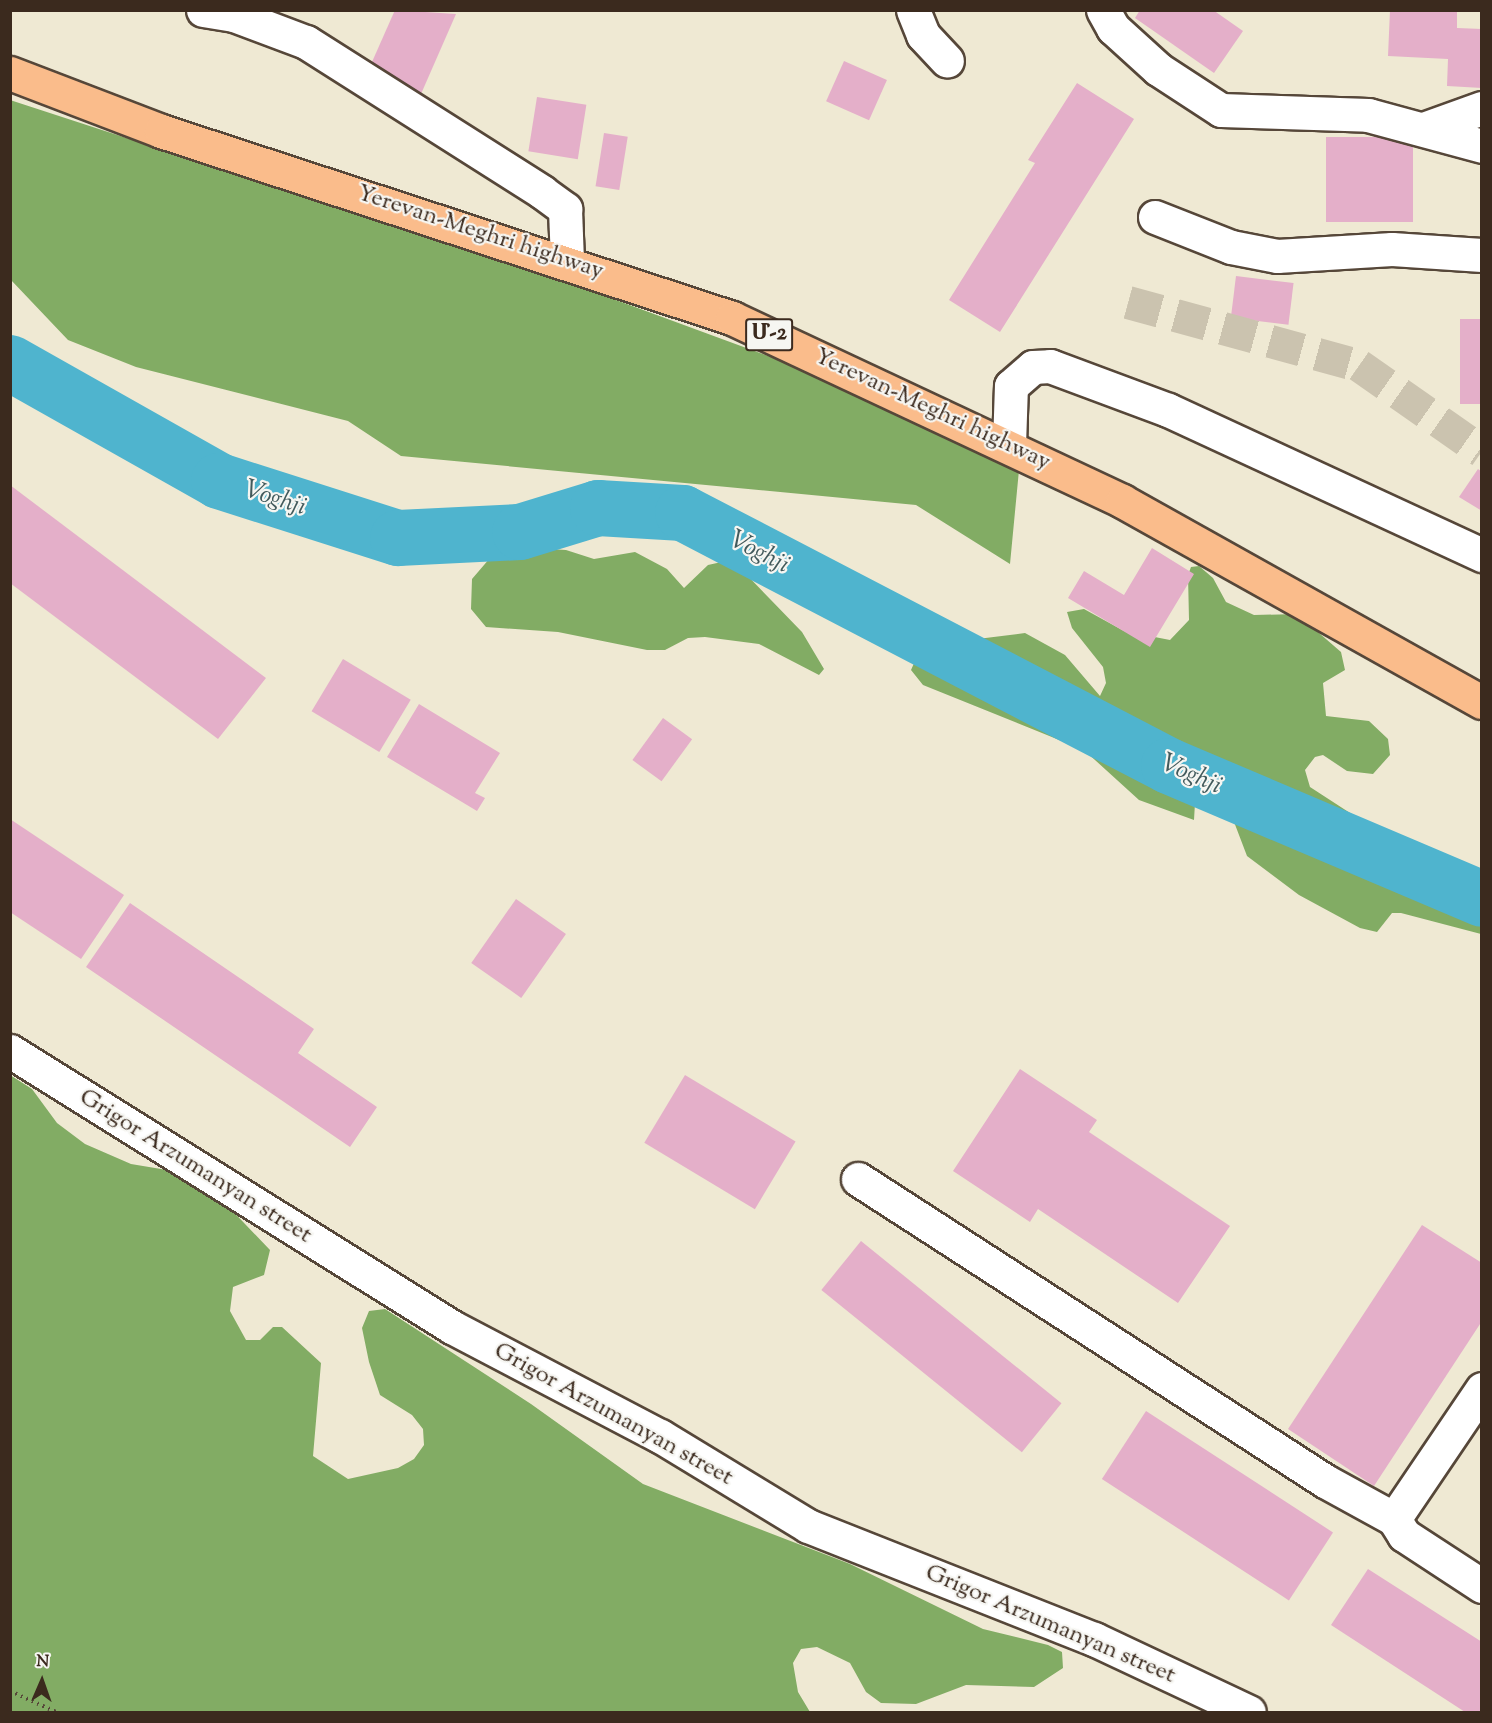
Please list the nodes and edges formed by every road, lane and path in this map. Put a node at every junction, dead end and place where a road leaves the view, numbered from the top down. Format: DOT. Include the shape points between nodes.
graph roads {
  1 [pos="203,10"];
  2 [pos="914,10"];
  3 [pos="1103,10"];
  4 [pos="947,61"];
  5 [pos="10,73"];
  6 [pos="1482,108"];
  7 [pos="1426,128"];
  8 [pos="1482,146"];
  9 [pos="1155,217"];
  10 [pos="1482,255"];
  11 [pos="567,261"];
  12 [pos="1009,445"];
  13 [pos="1482,555"];
  14 [pos="1482,702"];
  15 [pos="10,1051"];
  16 [pos="858,1179"];
  17 [pos="1482,1389"];
  18 [pos="1394,1520"];
  19 [pos="1482,1586"];
  20 [pos="10,1691"];
  21 [pos="56,1713"];
  22 [pos="1249,1713"];
  1 -- 11 [label="street" via="243,18 306,42 542,192 565,209"];
  2 -- 4 [label="street" via="923,35"];
  3 -- 7 [label="street" via="1113,28 1158,69 1221,110 1262,115 1332,111"];
  5 -- 11 [label="highway, Yerevan-Meghri highway / Մ-2" via="161,131"];
  6 -- 7 [label="street"];
  7 -- 8 [label="street"];
  9 -- 10 [label="street" via="1231,247 1277,256 1392,249"];
  11 -- 12 [label="highway, Yerevan-Meghri highway / Մ-2" via="732,318"];
  12 -- 13 [label="street" via="1011,386 1033,368 1050,366 1168,410"];
  12 -- 14 [label="highway, Yerevan-Meghri highway / Մ-2" via="1279,585"];
  15 -- 22 [label="street, Grigor Arzumanyan street" via="452,1327 660,1436 808,1526 1094,1639"];
  16 -- 18 [label="street" via="1324,1481"];
  17 -- 18 [label="street"];
  18 -- 19 [label="street" via="1404,1535"];
  20 -- 21 [label="path"];
}
